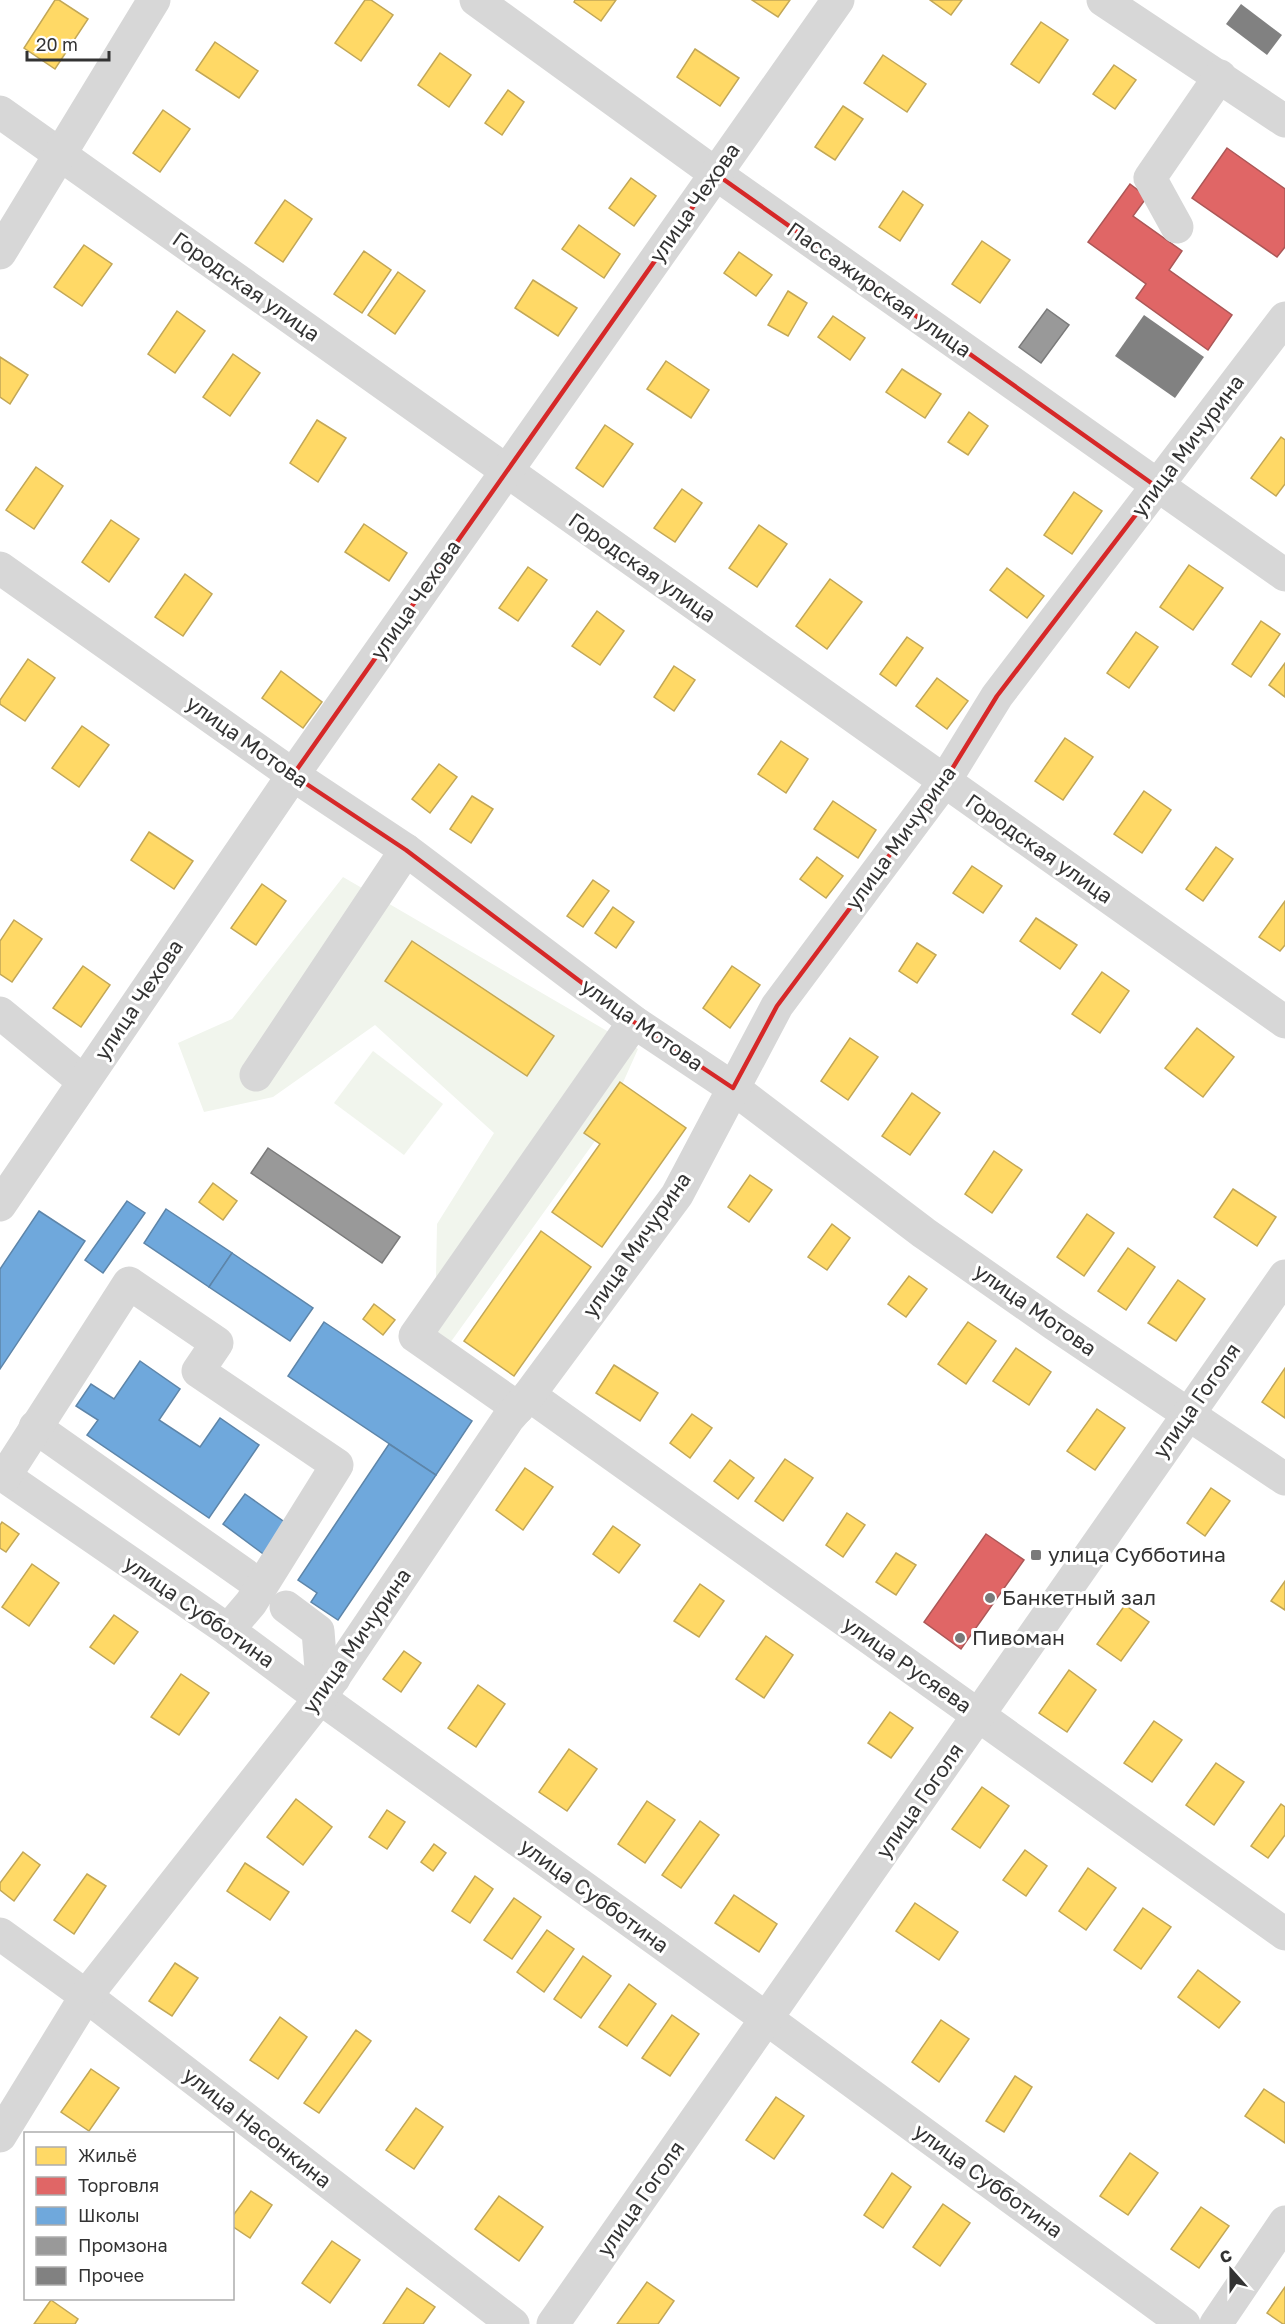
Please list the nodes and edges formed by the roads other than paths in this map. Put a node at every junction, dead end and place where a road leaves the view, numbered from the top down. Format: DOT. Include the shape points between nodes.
graph roads {
  1 [pos="154,0"];
  2 [pos="476,0"];
  3 [pos="838,0"];
  4 [pos="1103,0"];
  5 [pos="1220,76"];
  6 [pos="0,112"];
  7 [pos="1285,121"];
  8 [pos="60,155"];
  9 [pos="716,174"];
  10 [pos="1177,226"];
  11 [pos="0,253"];
  12 [pos="1285,318"];
  13 [pos="507,472"];
  14 [pos="1157,487"];
  15 [pos="0,568"];
  16 [pos="1285,575"];
  17 [pos="293,775"];
  18 [pos="945,783"];
  19 [pos="406,850"];
  20 [pos="0,1013"];
  21 [pos="634,1022"];
  22 [pos="1285,1022"];
  23 [pos="256,1075"];
  24 [pos="83,1080"];
  25 [pos="733,1088"];
  26 [pos="0,1205"];
  27 [pos="1285,1276"];
  28 [pos="524,1402"];
  29 [pos="1187,1414"];
  30 [pos="35,1427"];
  31 [pos="2,1475"];
  32 [pos="1285,1479"];
  33 [pos="261,1586"];
  34 [pos="286,1607"];
  35 [pos="228,1630"];
  36 [pos="327,1688"];
  37 [pos="980,1715"];
  38 [pos="0,1934"];
  39 [pos="1285,1934"];
  40 [pos="86,1996"];
  41 [pos="767,2019"];
  42 [pos="0,2136"];
  43 [pos="1285,2222"];
  44 [pos="513,2324"];
  45 [pos="553,2324"];
  46 [pos="1184,2324"];
  47 [pos="1216,2324"];
  1 -- 8 [label="street"];
  2 -- 9 [label="street, Пассажирская улица"];
  3 -- 9 [label="street, улица Чехова"];
  4 -- 5 [label="street"];
  5 -- 7 [label="street"];
  5 -- 10 [label="street" via="1150,178"];
  6 -- 8 [label="street, Городская улица"];
  8 -- 11 [label="street"];
  8 -- 13 [label="street, Городская улица"];
  9 -- 13 [label="street, улица Чехова"];
  9 -- 14 [label="street, Пассажирская улица"];
  12 -- 14 [label="street, улица Мичурина"];
  13 -- 17 [label="street, улица Чехова"];
  13 -- 18 [label="street, Городская улица"];
  14 -- 16 [label="street, Пассажирская улица"];
  14 -- 18 [label="street, улица Мичурина" via="997,696"];
  15 -- 17 [label="street, улица Мотова"];
  17 -- 19 [label="street, улица Мотова"];
  17 -- 24 [label="street, улица Чехова"];
  18 -- 22 [label="street, Городская улица"];
  18 -- 25 [label="street, улица Мичурина" via="777,1006"];
  19 -- 21 [label="street, улица Мотова"];
  19 -- 23 [label="street"];
  20 -- 24 [label="street"];
  21 -- 25 [label="street, улица Мотова"];
  21 -- 28 [label="street, улица Русяева" via="415,1336"];
  24 -- 26 [label="street, улица Чехова"];
  25 -- 28 [label="street, улица Мичурина" via="677,1195"];
  25 -- 29 [label="street, улица Мотова" via="924,1233"];
  27 -- 29 [label="street, улица Гоголя"];
  28 -- 36 [label="street, улица Мичурина" via="508,1419"];
  28 -- 37 [label="street, улица Русяева"];
  29 -- 32 [label="street, улица Мотова"];
  29 -- 37 [label="street, улица Гоголя"];
  30 -- 31 [label="street"];
  30 -- 33 [label="street"];
  30 -- 33 [label="street" via="129,1283 217,1343 198,1371 337,1465"];
  31 -- 35 [label="street, улица Субботина"];
  33 -- 35 [label="street"];
  34 -- 36 [label="street" via="318,1631"];
  35 -- 36 [label="street, улица Субботина"];
  36 -- 40 [label="street, улица Мичурина"];
  36 -- 41 [label="street, улица Субботина"];
  37 -- 39 [label="street, улица Русяева"];
  37 -- 41 [label="street, улица Гоголя"];
  38 -- 40 [label="street, улица Насонкина"];
  40 -- 42 [label="street, улица Мичурина"];
  40 -- 44 [label="street, улица Насонкина"];
  41 -- 45 [label="street, улица Гоголя"];
  41 -- 46 [label="street, улица Субботина"];
  43 -- 47 [label="street"];
}
